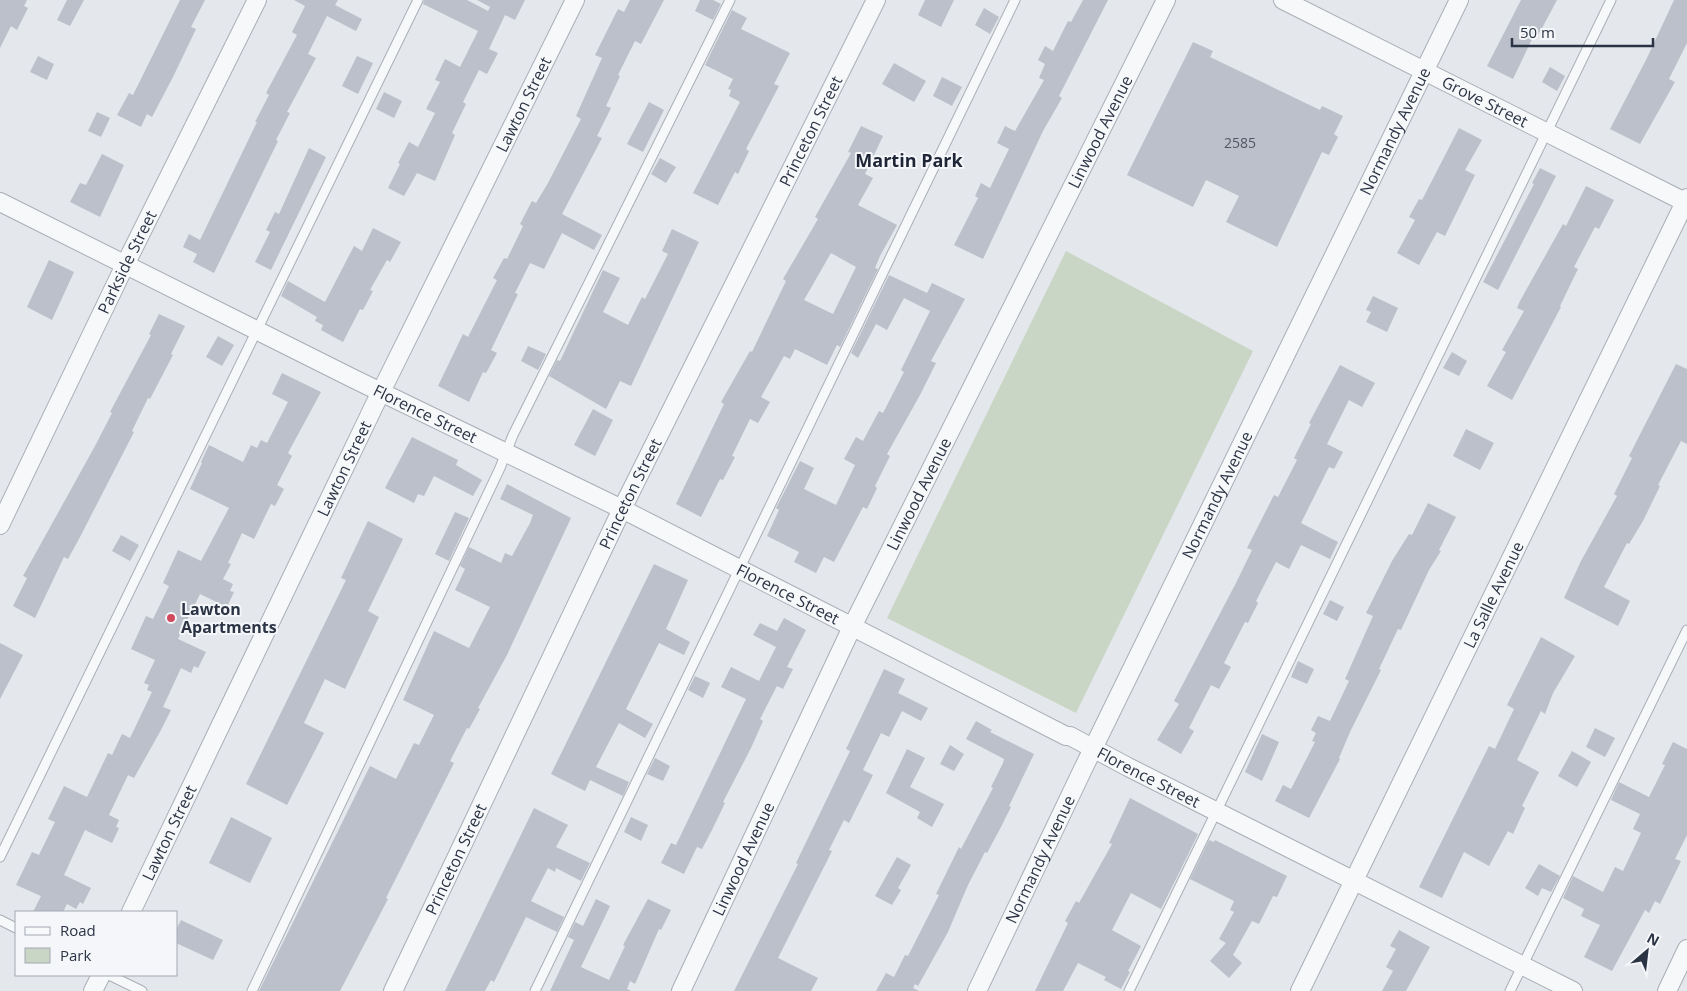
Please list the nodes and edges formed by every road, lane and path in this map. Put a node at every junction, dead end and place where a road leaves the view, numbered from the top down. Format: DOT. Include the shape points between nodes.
graph roads {
  1 [pos="257,0"];
  2 [pos="418,0"];
  3 [pos="575,0"];
  4 [pos="730,0"];
  5 [pos="876,0"];
  6 [pos="1015,0"];
  7 [pos="1166,0"];
  8 [pos="1283,0"];
  9 [pos="1459,0"];
  10 [pos="1611,0"];
  11 [pos="1302,4"];
  12 [pos="1425,71"];
  13 [pos="1547,133"];
  14 [pos="1686,201"];
  15 [pos="0,202"];
  16 [pos="124,264"];
  17 [pos="256,330"];
  18 [pos="381,393"];
  19 [pos="505,453"];
  20 [pos="622,509"];
  21 [pos="0,525"];
  22 [pos="739,570"];
  23 [pos="852,627"];
  24 [pos="1687,630"];
  25 [pos="1093,749"];
  26 [pos="1217,812"];
  27 [pos="0,856"];
  28 [pos="1353,880"];
  29 [pos="131,911"];
  30 [pos="0,920"];
  31 [pos="15,928"];
  32 [pos="1687,949"];
  33 [pos="1522,966"];
  34 [pos="100,976"];
  35 [pos="111,976"];
  36 [pos="93,991"];
  37 [pos="142,991"];
  38 [pos="252,991"];
  39 [pos="393,991"];
  40 [pos="535,991"];
  41 [pos="681,991"];
  42 [pos="977,991"];
  43 [pos="1129,991"];
  44 [pos="1300,991"];
  45 [pos="1510,991"];
  46 [pos="1573,991"];
  47 [pos="1667,991"];
  1 -- 16 [label="street, Parkside Street"];
  2 -- 17 [label="lane"];
  3 -- 18 [label="street, Lawton Street"];
  4 -- 19 [label="lane"];
  5 -- 20 [label="street, Princeton Street"];
  6 -- 22 [label="lane"];
  7 -- 23 [label="street, Linwood Avenue"];
  8 -- 11 [label="street, Grove Street"];
  9 -- 12 [label="street, Normandy Avenue"];
  10 -- 13 [label="lane"];
  11 -- 12 [label="street, Grove Street"];
  12 -- 13 [label="street, Grove Street"];
  12 -- 25 [label="street, Normandy Avenue"];
  13 -- 14 [label="street, Grove Street"];
  13 -- 26 [label="lane"];
  14 -- 28 [label="street, La Salle Avenue"];
  15 -- 16 [label="street, Florence Street"];
  16 -- 17 [label="street, Florence Street"];
  16 -- 21 [label="street, Parkside Street"];
  17 -- 18 [label="street, Florence Street"];
  17 -- 27 [label="lane"];
  18 -- 19 [label="street, Florence Street"];
  18 -- 29 [label="street, Lawton Street"];
  19 -- 20 [label="street, Florence Street"];
  19 -- 38 [label="lane"];
  20 -- 22 [label="street, Florence Street"];
  20 -- 39 [label="street, Princeton Street"];
  22 -- 23 [label="street, Florence Street"];
  22 -- 40 [label="lane"];
  23 -- 25 [label="street, Florence Street"];
  23 -- 41 [label="street, Linwood Avenue"];
  24 -- 33 [label="lane"];
  25 -- 26 [label="street, Florence Street"];
  25 -- 42 [label="street, Normandy Avenue"];
  26 -- 28 [label="street, Florence Street"];
  26 -- 43 [label="lane"];
  28 -- 33 [label="street, Florence Street"];
  28 -- 44 [label="street, La Salle Avenue"];
  30 -- 31 [label="lane"];
  32 -- 47 [label="street"];
  33 -- 45 [label="lane"];
  33 -- 46 [label="street, Florence Street"];
  34 -- 36 [label="street"];
  35 -- 37 [label="lane"];
}
